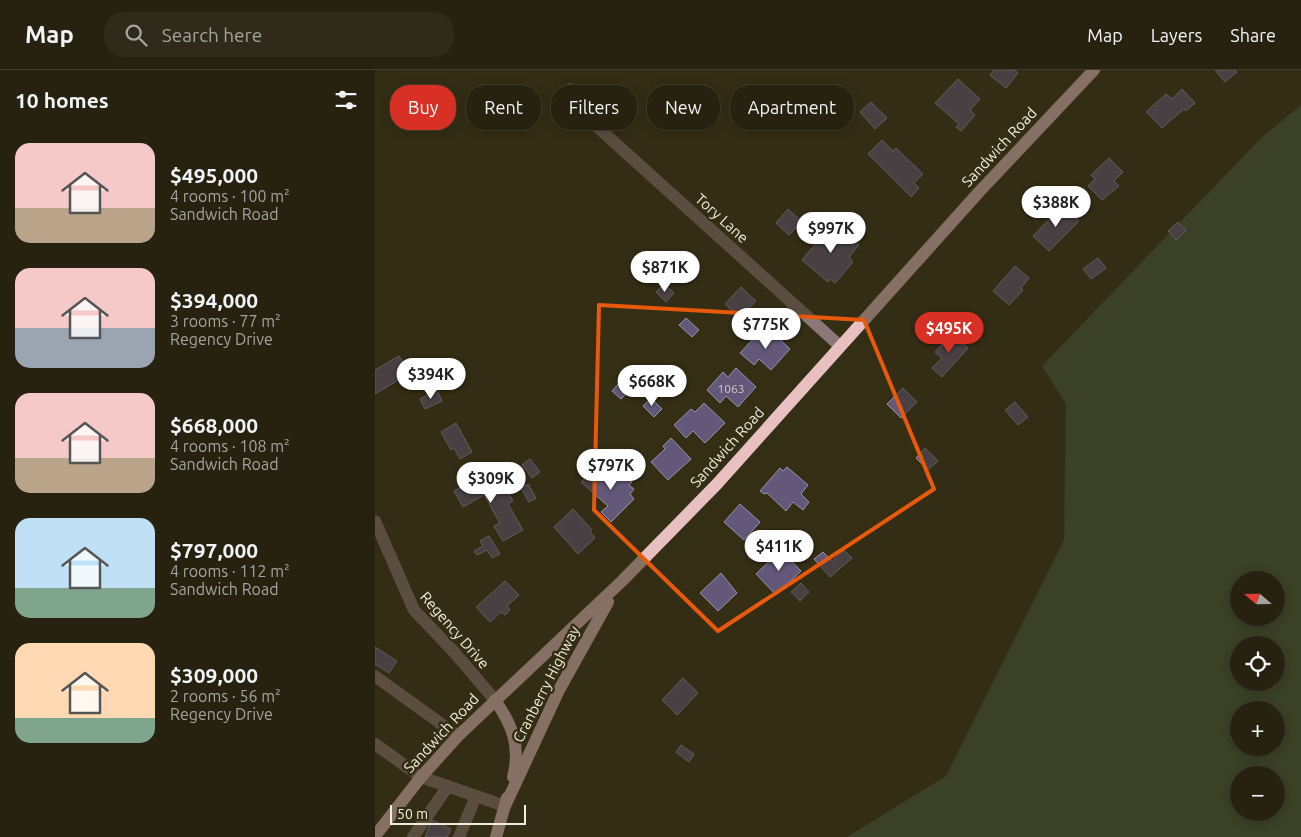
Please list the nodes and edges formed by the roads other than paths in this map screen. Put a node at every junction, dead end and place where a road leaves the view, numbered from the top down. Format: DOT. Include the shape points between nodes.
graph roads {
  1 [pos="1094,70"];
  2 [pos="601,130"];
  3 [pos="840,346"];
  4 [pos="375,521"];
  5 [pos="623,581"];
  6 [pos="375,676"];
  7 [pos="495,700"];
  8 [pos="458,736"];
  9 [pos="375,744"];
  10 [pos="421,777"];
  11 [pos="447,786"];
  12 [pos="476,796"];
  13 [pos="505,806"];
  14 [pos="375,836"];
  15 [pos="413,837"];
  16 [pos="459,837"];
  17 [pos="497,837"];
  1 -- 3 [label="main road, Sandwich Road"];
  2 -- 3 [label="street, Tory Lane"];
  3 -- 5 [label="main road, Sandwich Road" via="717,484"];
  4 -- 7 [label="street, Regency Drive" via="413,610"];
  5 -- 7 [label="main road, Sandwich Road"];
  5 -- 13 [label="main road, Cranberry Highway" via="588,635"];
  6 -- 8 [label="street"];
  7 -- 8 [label="main road, Sandwich Road"];
  7 -- 13 [label="main road, Cranberry Highway" via="511,726 517,751"];
  8 -- 10 [label="main road, Sandwich Road"];
  9 -- 10 [label="street"];
  10 -- 11 [label="street"];
  10 -- 14 [label="main road, Sandwich Road"];
  11 -- 12 [label="street"];
  11 -- 15 [label="street"];
  12 -- 13 [label="street"];
  12 -- 16 [label="street"];
  13 -- 17 [label="main road, Cranberry Highway"];
}
